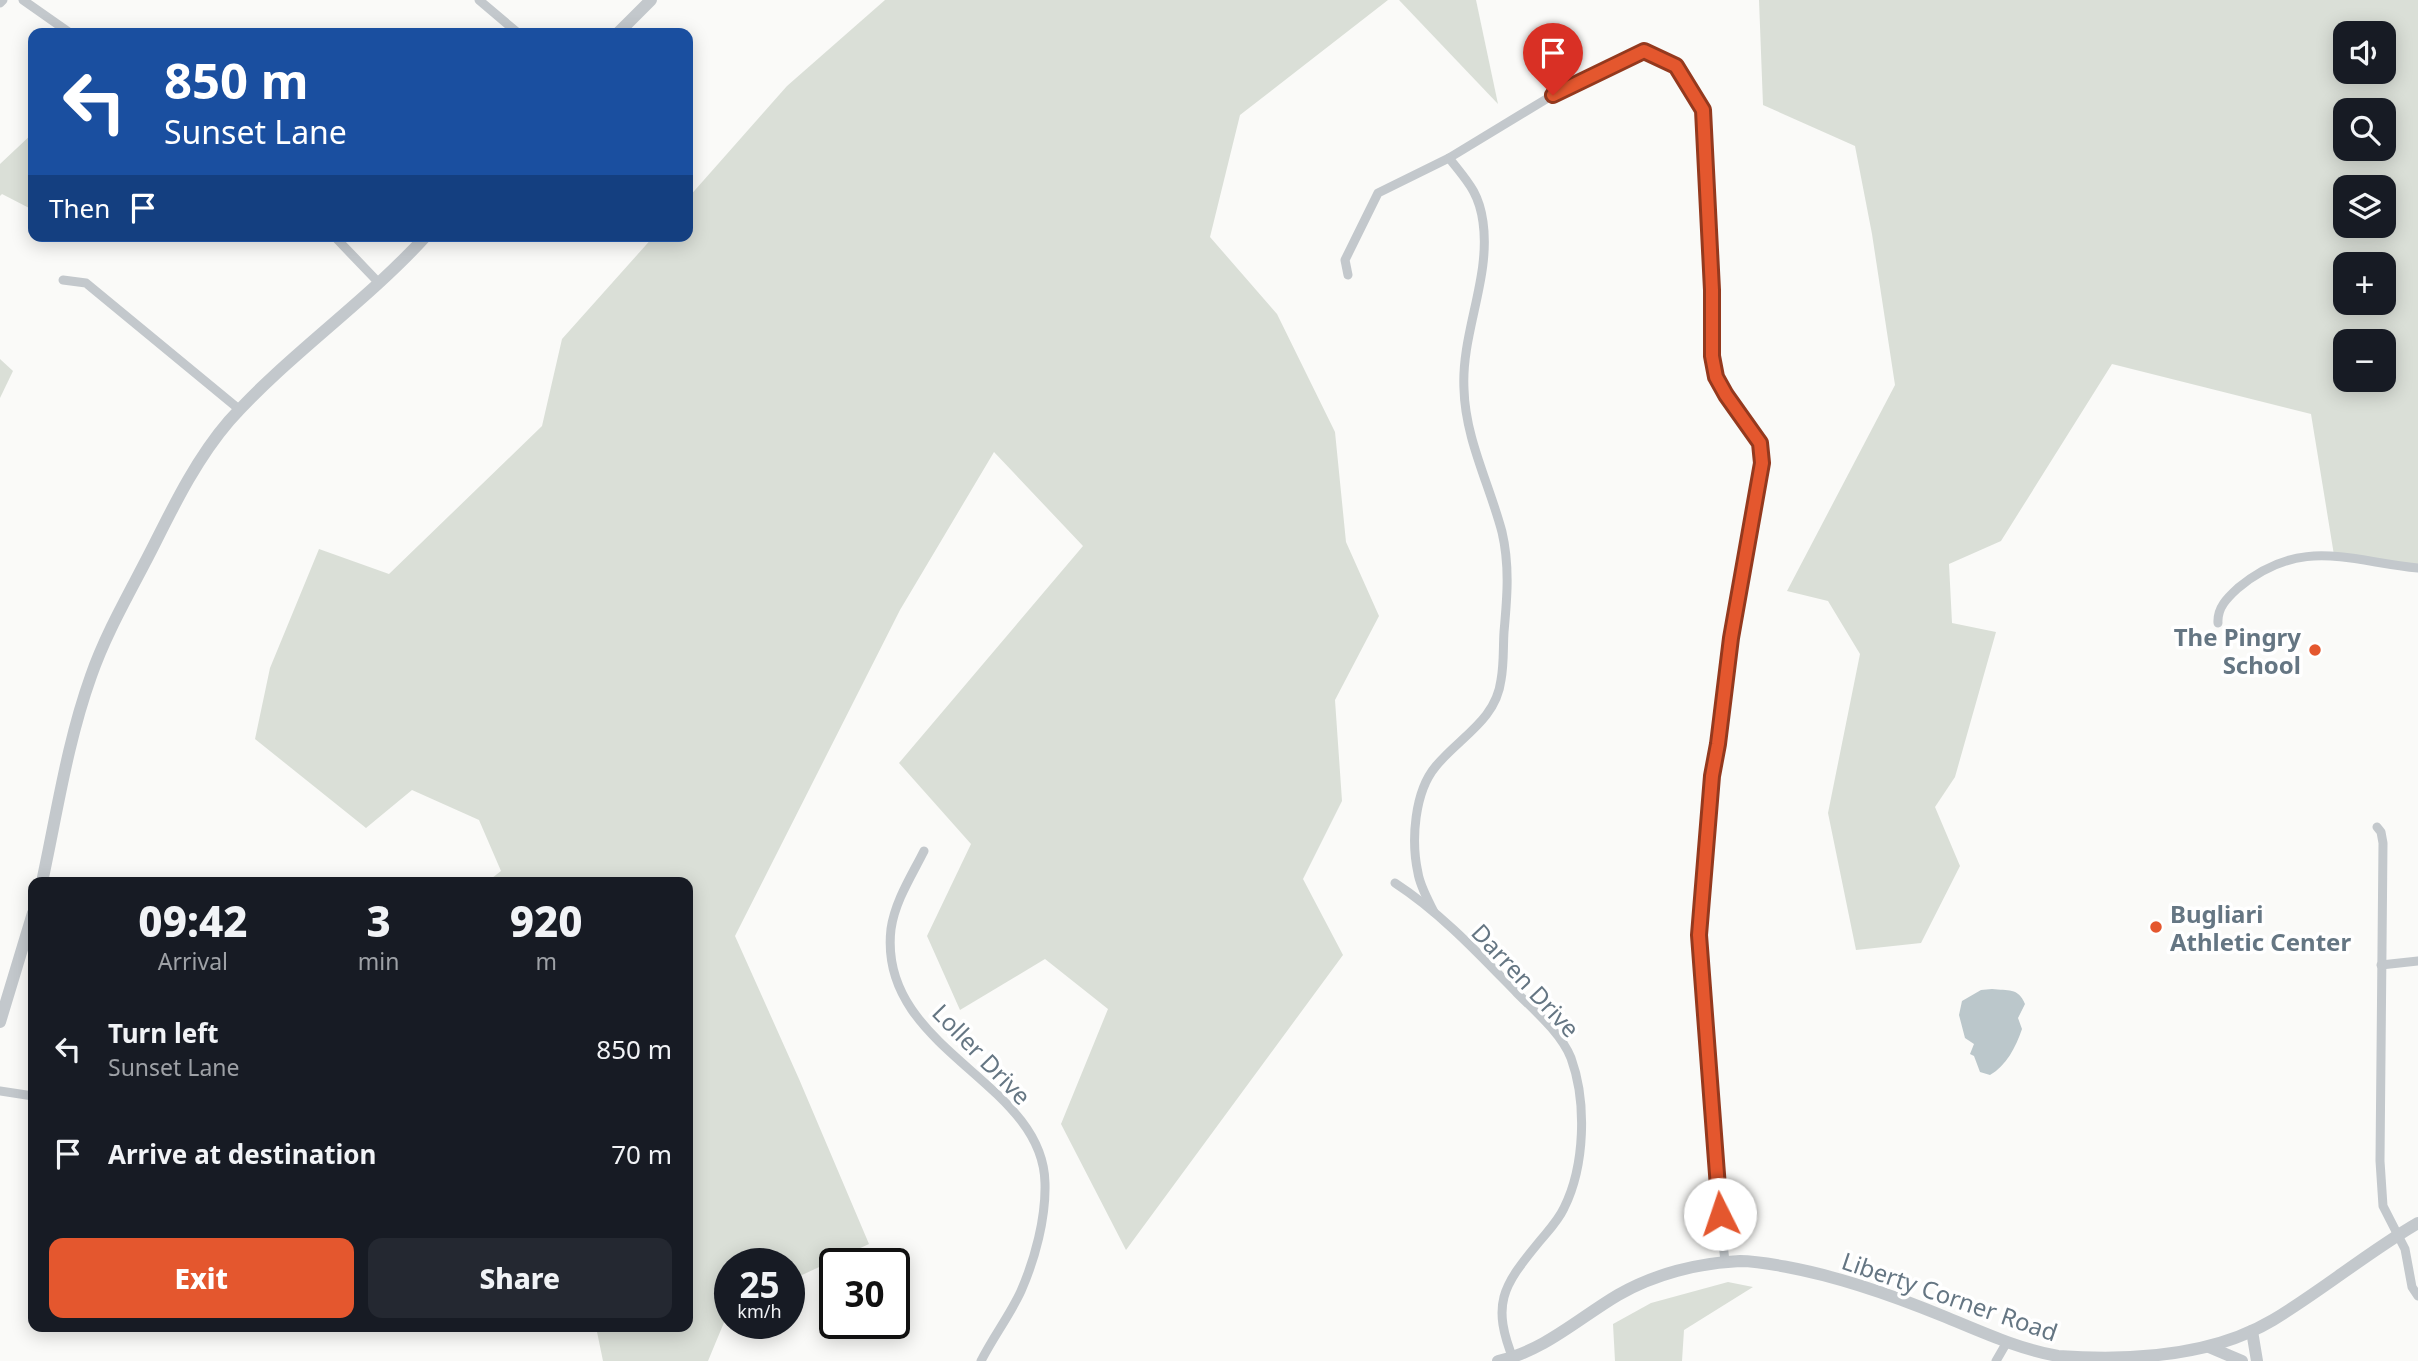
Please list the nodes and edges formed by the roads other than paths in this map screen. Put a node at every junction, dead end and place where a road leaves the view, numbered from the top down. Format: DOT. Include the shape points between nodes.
graph roads {
  1 [pos="23,0"];
  2 [pos="479,0"];
  3 [pos="651,0"];
  4 [pos="63,28"];
  5 [pos="512,28"];
  6 [pos="623,28"];
  7 [pos="1449,158"];
  8 [pos="340,242"];
  9 [pos="420,242"];
  10 [pos="1348,275"];
  11 [pos="63,280"];
  12 [pos="379,283"];
  13 [pos="240,411"];
  14 [pos="2418,568"];
  15 [pos="2218,624"];
  16 [pos="2377,827"];
  17 [pos="924,850"];
  18 [pos="43,877"];
  19 [pos="1395,883"];
  20 [pos="1434,912"];
  21 [pos="28,930"];
  22 [pos="2418,961"];
  23 [pos="2381,965"];
  24 [pos="0,1022"];
  25 [pos="0,1091"];
  26 [pos="28,1095"];
  27 [pos="2418,1223"];
  28 [pos="2398,1235"];
  29 [pos="1725,1262"];
  30 [pos="2418,1296"];
  31 [pos="2252,1331"];
  32 [pos="2007,1342"];
  33 [pos="2208,1347"];
  34 [pos="1513,1359"];
  35 [pos="981,1361"];
  36 [pos="1499,1361"];
  37 [pos="1996,1361"];
  38 [pos="2242,1361"];
  39 [pos="2257,1361"];
  1 -- 4 [label="street"];
  2 -- 5 [label="street"];
  3 -- 6 [label="street"];
  7 -- 10 [label="street" via="1378,193 1345,260"];
  7 -- 20 [label="street" via="1476,192 1485,240 1464,390 1476,452 1502,534 1507,593 1502,681 1496,701 1489,714 1435,766 1421,797 1416,823 1418,874"];
  7 -- 29 [label="street" via="1553,95 1644,51 1676,66 1703,110 1712,356 1716,377 1760,443 1762,463 1712,776 1699,935"];
  8 -- 12 [label="street"];
  9 -- 12 [label="street"];
  11 -- 13 [label="street" via="86,284"];
  12 -- 13 [label="street"];
  13 -- 18 [label="street" via="188,480 91,675"];
  14 -- 15 [label="street" via="2335,556 2292,558 2265,568 2235,591 2222,604"];
  16 -- 23 [label="street" via="2383,844"];
  17 -- 35 [label="street, Loller Drive" via="891,927 897,980 906,1002 940,1044 1027,1129 1040,1154 1045,1181 1043,1215 1021,1292"];
  19 -- 20 [label="street, Darren Drive"];
  20 -- 34 [label="street, Darren Drive" via="1563,1044 1578,1090 1577,1177 1556,1222 1522,1262 1502,1300 1502,1325"];
  21 -- 24 [label="street"];
  22 -- 23 [label="street"];
  23 -- 28 [label="street" via="2380,1161 2383,1206"];
  25 -- 26 [label="street"];
  27 -- 28 [label="street, Liberty Corner Road"];
  28 -- 30 [label="street"];
  28 -- 31 [label="street, Liberty Corner Road"];
  29 -- 32 [label="street, Liberty Corner Road" via="1753,1261 1850,1281"];
  29 -- 34 [label="street, Liberty Corner Road" via="1650,1280"];
  31 -- 33 [label="street, Liberty Corner Road"];
  31 -- 39 [label="street"];
  32 -- 33 [label="street, Liberty Corner Road" via="2058,1356 2098,1360 2135,1360"];
  32 -- 37 [label="street"];
  33 -- 38 [label="street"];
  34 -- 36 [label="street, Liberty Corner Road"];
}
